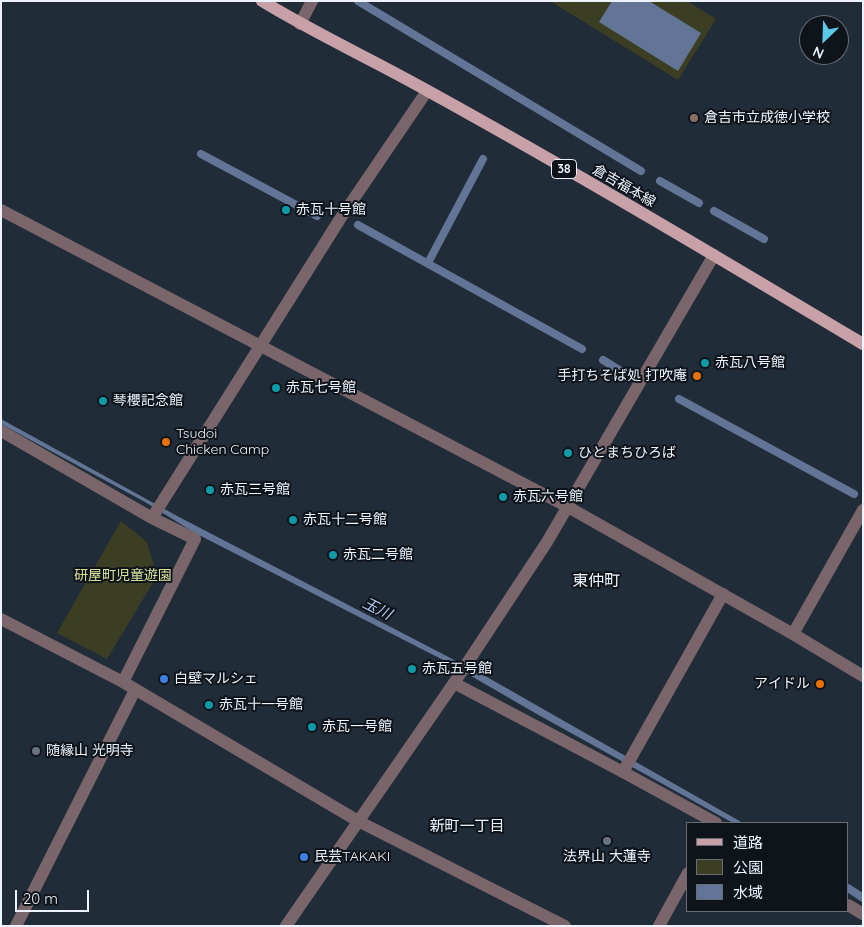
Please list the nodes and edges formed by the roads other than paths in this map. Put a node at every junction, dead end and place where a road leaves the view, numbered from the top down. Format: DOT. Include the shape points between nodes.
graph roads {
  1 [pos="262,1"];
  2 [pos="312,1"];
  3 [pos="300,24"];
  4 [pos="427,90"];
  5 [pos="1,210"];
  6 [pos="714,255"];
  7 [pos="863,344"];
  8 [pos="260,346"];
  9 [pos="1,431"];
  10 [pos="568,507"];
  11 [pos="863,510"];
  12 [pos="152,518"];
  13 [pos="723,594"];
  14 [pos="1,619"];
  15 [pos="793,634"];
  16 [pos="863,676"];
  17 [pos="123,682"];
  18 [pos="454,683"];
  19 [pos="134,690"];
  20 [pos="623,772"];
  21 [pos="358,820"];
  22 [pos="713,822"];
  23 [pos="686,877"];
  24 [pos="849,906"];
  25 [pos="863,914"];
  26 [pos="16,926"];
  27 [pos="286,926"];
  28 [pos="565,926"];
  29 [pos="659,926"];
  1 -- 3 [label="main road, 倉吉福本線 / 38"];
  2 -- 3 [label="street"];
  3 -- 4 [label="main road, 倉吉福本線 / 38"];
  4 -- 6 [label="main road, 倉吉福本線 / 38"];
  4 -- 8 [label="street"];
  5 -- 8 [label="street"];
  6 -- 7 [label="main road, 倉吉福本線 / 38"];
  6 -- 10 [label="street"];
  8 -- 10 [label="street"];
  8 -- 12 [label="street"];
  9 -- 12 [label="street"];
  10 -- 13 [label="street"];
  10 -- 18 [label="street"];
  11 -- 15 [label="street"];
  12 -- 17 [label="street" via="195,539"];
  13 -- 15 [label="street"];
  13 -- 20 [label="street"];
  14 -- 17 [label="street"];
  15 -- 16 [label="street"];
  17 -- 19 [label="street"];
  18 -- 20 [label="street"];
  18 -- 21 [label="street"];
  19 -- 21 [label="street"];
  19 -- 26 [label="street"];
  20 -- 22 [label="street"];
  21 -- 27 [label="street"];
  21 -- 28 [label="street"];
  23 -- 29 [label="street"];
  24 -- 25 [label="street"];
}
